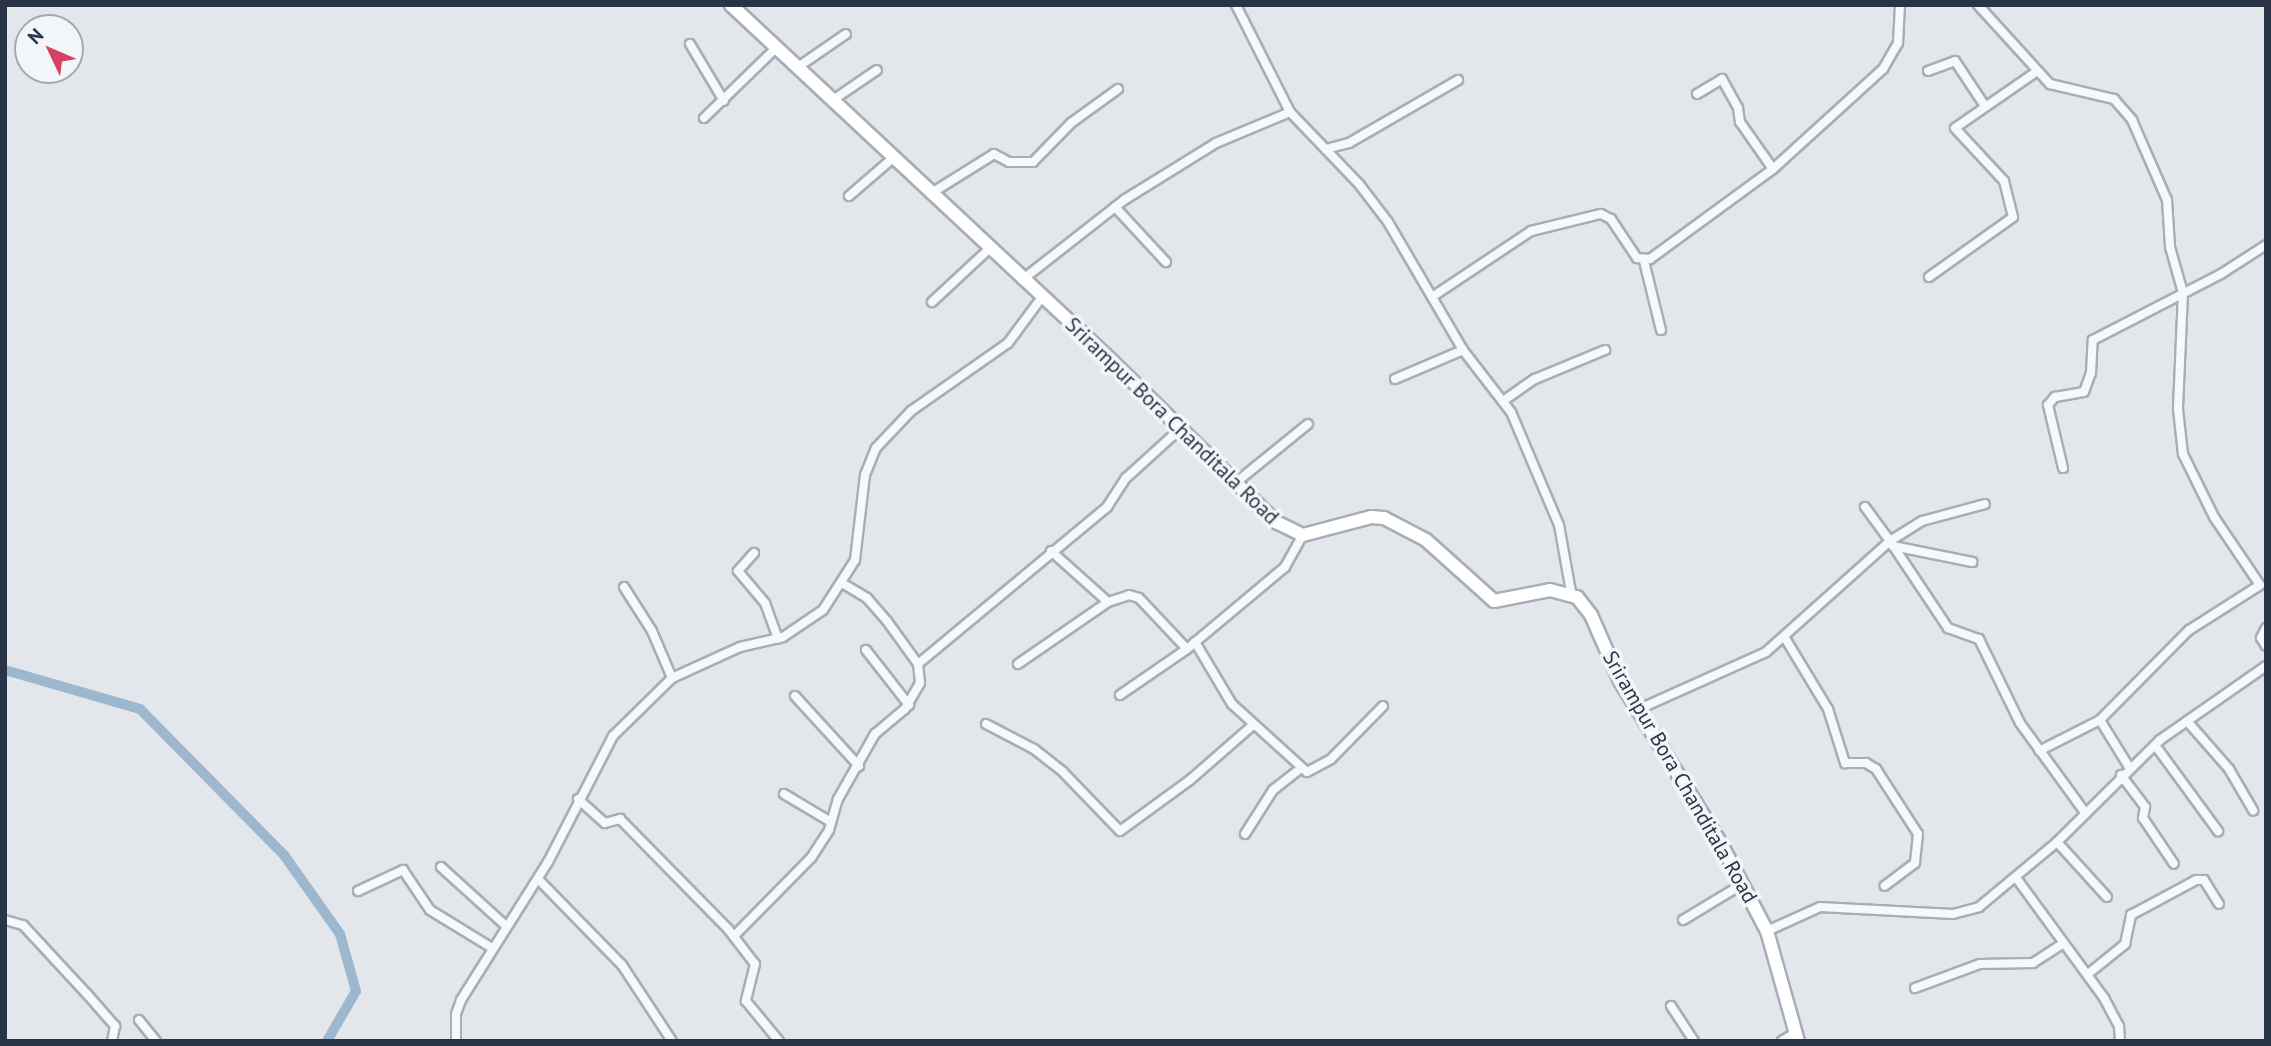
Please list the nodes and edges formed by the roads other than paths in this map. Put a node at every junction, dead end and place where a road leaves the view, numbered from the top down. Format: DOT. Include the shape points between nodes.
graph roads {
  1 [pos="731,5"];
  2 [pos="1236,5"];
  3 [pos="1900,5"];
  4 [pos="1978,5"];
  5 [pos="846,34"];
  6 [pos="690,44"];
  7 [pos="777,47"];
  8 [pos="798,67"];
  9 [pos="877,71"];
  10 [pos="1928,71"];
  11 [pos="2036,72"];
  12 [pos="1458,80"];
  13 [pos="1118,89"];
  14 [pos="1697,94"];
  15 [pos="833,100"];
  16 [pos="724,101"];
  17 [pos="1985,106"];
  18 [pos="1290,112"];
  19 [pos="704,118"];
  20 [pos="1326,149"];
  21 [pos="893,158"];
  22 [pos="1773,169"];
  23 [pos="930,194"];
  24 [pos="849,196"];
  25 [pos="1115,207"];
  26 [pos="2266,245"];
  27 [pos="989,249"];
  28 [pos="1644,261"];
  29 [pos="1166,262"];
  30 [pos="1928,277"];
  31 [pos="1022,280"];
  32 [pos="2183,293"];
  33 [pos="1042,297"];
  34 [pos="1432,297"];
  35 [pos="932,302"];
  36 [pos="1661,330"];
  37 [pos="1463,350"];
  38 [pos="1605,350"];
  39 [pos="1395,379"];
  40 [pos="1503,401"];
  41 [pos="1308,424"];
  42 [pos="1180,429"];
  43 [pos="2063,468"];
  44 [pos="1234,484"];
  45 [pos="1984,504"];
  46 [pos="1865,507"];
  47 [pos="1303,535"];
  48 [pos="1892,543"];
  49 [pos="1051,551"];
  50 [pos="754,553"];
  51 [pos="1972,562"];
  52 [pos="842,583"];
  53 [pos="624,587"];
  54 [pos="2263,588"];
  55 [pos="1571,592"];
  56 [pos="1108,602"];
  57 [pos="2266,628"];
  58 [pos="1785,638"];
  59 [pos="778,639"];
  60 [pos="1195,642"];
  61 [pos="2266,646"];
  62 [pos="1187,649"];
  63 [pos="866,650"];
  64 [pos="918,664"];
  65 [pos="1018,664"];
  66 [pos="2266,666"];
  67 [pos="672,678"];
  68 [pos="1120,695"];
  69 [pos="795,696"];
  70 [pos="909,705"];
  71 [pos="1383,706"];
  72 [pos="1637,710"];
  73 [pos="2100,720"];
  74 [pos="2187,721"];
  75 [pos="986,724"];
  76 [pos="1253,725"];
  77 [pos="2155,745"];
  78 [pos="2039,751"];
  79 [pos="859,766"];
  80 [pos="2129,767"];
  81 [pos="1301,768"];
  82 [pos="2121,775"];
  83 [pos="784,794"];
  84 [pos="578,799"];
  85 [pos="2253,810"];
  86 [pos="2086,814"];
  87 [pos="831,822"];
  88 [pos="2218,831"];
  89 [pos="1245,834"];
  90 [pos="2057,842"];
  91 [pos="2174,864"];
  92 [pos="441,867"];
  93 [pos="538,879"];
  94 [pos="2017,879"];
  95 [pos="1741,885"];
  96 [pos="1885,886"];
  97 [pos="358,891"];
  98 [pos="2107,897"];
  99 [pos="2219,904"];
  100 [pos="5,920"];
  101 [pos="1683,920"];
  102 [pos="506,926"];
  103 [pos="1767,931"];
  104 [pos="733,936"];
  105 [pos="2062,944"];
  106 [pos="492,948"];
  107 [pos="2088,974"];
  108 [pos="1915,988"];
  109 [pos="1671,1006"];
  110 [pos="139,1020"];
  111 [pos="1796,1037"];
  112 [pos="2123,1039"];
  113 [pos="113,1041"];
  114 [pos="156,1041"];
  115 [pos="456,1041"];
  116 [pos="672,1041"];
  117 [pos="779,1041"];
  118 [pos="1694,1041"];
  119 [pos="1782,1041"];
  1 -- 7 [label="main road, Srirampur Bora Chanditala Road"];
  2 -- 18 [label="street"];
  3 -- 22 [label="street" via="1898,43 1883,69"];
  4 -- 11 [label="street"];
  5 -- 8 [label="street"];
  6 -- 16 [label="street"];
  7 -- 8 [label="main road, Srirampur Bora Chanditala Road"];
  7 -- 16 [label="street"];
  8 -- 15 [label="main road, Srirampur Bora Chanditala Road"];
  9 -- 15 [label="street"];
  10 -- 17 [label="street" via="1955,61"];
  11 -- 17 [label="street"];
  11 -- 32 [label="street" via="2061,90 2114,99 2127,113 2167,201 2170,247"];
  12 -- 20 [label="street" via="1349,143"];
  13 -- 23 [label="street" via="1072,123 1033,163 1009,162 994,154"];
  14 -- 22 [label="street" via="1721,79 1738,108 1740,122"];
  15 -- 21 [label="main road, Srirampur Bora Chanditala Road"];
  16 -- 19 [label="street"];
  17 -- 30 [label="street" via="1957,124 1955,132 2004,181 2013,217"];
  18 -- 20 [label="street"];
  18 -- 25 [label="street" via="1216,143"];
  20 -- 34 [label="street" via="1388,222"];
  21 -- 23 [label="main road, Srirampur Bora Chanditala Road"];
  21 -- 24 [label="street"];
  22 -- 28 [label="street"];
  23 -- 27 [label="main road, Srirampur Bora Chanditala Road"];
  25 -- 29 [label="street"];
  25 -- 31 [label="street"];
  26 -- 32 [label="street"];
  27 -- 31 [label="main road, Srirampur Bora Chanditala Road"];
  27 -- 35 [label="street"];
  28 -- 34 [label="street" via="1629,249 1611,219 1601,214 1531,231"];
  28 -- 36 [label="street"];
  31 -- 33 [label="main road, Srirampur Bora Chanditala Road"];
  32 -- 43 [label="street" via="2096,337 2091,343 2091,373 2084,392 2049,402"];
  32 -- 54 [label="street" via="2178,409 2183,454 2214,517"];
  33 -- 42 [label="main road, Srirampur Bora Chanditala Road"];
  33 -- 52 [label="street" via="1007,343 911,411 876,448 864,475 855,560"];
  34 -- 37 [label="street"];
  37 -- 39 [label="street"];
  37 -- 40 [label="street"];
  38 -- 40 [label="street" via="1535,379"];
  40 -- 55 [label="street" via="1523,435 1559,525"];
  41 -- 44 [label="street"];
  42 -- 44 [label="main road, Srirampur Bora Chanditala Road"];
  42 -- 49 [label="street" via="1126,478 1107,507"];
  44 -- 47 [label="main road, Srirampur Bora Chanditala Road" via="1276,522"];
  45 -- 48 [label="street" via="1922,521"];
  46 -- 48 [label="street"];
  47 -- 55 [label="main road, Srirampur Bora Chanditala Road" via="1371,517 1384,518 1426,540 1494,601 1550,590"];
  47 -- 60 [label="street" via="1285,567"];
  48 -- 51 [label="street"];
  48 -- 58 [label="street" via="1797,621"];
  48 -- 78 [label="street" via="1948,628 1979,639"];
  49 -- 56 [label="street"];
  49 -- 64 [label="street"];
  50 -- 59 [label="street" via="738,572 765,603"];
  52 -- 59 [label="street" via="823,610"];
  52 -- 64 [label="street" via="874,604"];
  53 -- 67 [label="street" via="652,631"];
  54 -- 73 [label="street" via="2189,630"];
  55 -- 72 [label="main road, Srirampur Bora Chanditala Road" via="1591,615"];
  56 -- 62 [label="street" via="1135,596"];
  56 -- 65 [label="street"];
  57 -- 61 [label="street" via="2261,638"];
  58 -- 72 [label="street" via="1697,686"];
  58 -- 96 [label="street" via="1828,709 1845,763 1866,763 1876,769 1918,834 1918,858"];
  59 -- 67 [label="street" via="740,647"];
  60 -- 62 [label="street"];
  60 -- 76 [label="street" via="1232,704"];
  62 -- 68 [label="street"];
  63 -- 70 [label="street"];
  64 -- 70 [label="street" via="920,683"];
  66 -- 74 [label="street"];
  67 -- 84 [label="street" via="613,736"];
  69 -- 79 [label="street"];
  70 -- 79 [label="street" via="881,726"];
  71 -- 81 [label="street" via="1322,767 1312,772"];
  72 -- 95 [label="main road, Srirampur Bora Chanditala Road" via="1720,842"];
  73 -- 78 [label="street"];
  73 -- 80 [label="street"];
  74 -- 77 [label="street"];
  74 -- 85 [label="street" via="2229,769"];
  75 -- 76 [label="street" via="1034,749 1063,772 1120,831 1190,780"];
  76 -- 81 [label="street"];
  77 -- 80 [label="street"];
  77 -- 88 [label="street"];
  78 -- 86 [label="street"];
  79 -- 87 [label="street" via="838,799"];
  80 -- 82 [label="street"];
  81 -- 89 [label="street" via="1273,790"];
  82 -- 86 [label="street"];
  82 -- 91 [label="street" via="2145,807 2143,818"];
  83 -- 87 [label="street"];
  84 -- 93 [label="street"];
  84 -- 104 [label="street" via="605,823 620,819"];
  86 -- 90 [label="street"];
  87 -- 104 [label="street" via="811,858"];
  90 -- 94 [label="street"];
  90 -- 98 [label="street"];
  92 -- 102 [label="street"];
  93 -- 102 [label="street"];
  93 -- 116 [label="street" via="622,965"];
  94 -- 103 [label="street" via="1967,912 1820,906"];
  94 -- 105 [label="street"];
  95 -- 101 [label="street"];
  95 -- 103 [label="main road, Srirampur Bora Chanditala Road"];
  97 -- 106 [label="street" via="403,870 430,910"];
  99 -- 107 [label="street" via="2204,880 2196,880 2131,915 2124,944"];
  100 -- 113 [label="street" via="23,925 94,1001 114,1026"];
  102 -- 106 [label="street"];
  103 -- 111 [label="main road, Srirampur Bora Chanditala Road"];
  104 -- 117 [label="street" via="755,964 746,1001"];
  105 -- 107 [label="street"];
  105 -- 108 [label="street" via="2033,963 1980,964"];
  106 -- 115 [label="street" via="461,1000"];
  107 -- 112 [label="street"];
  109 -- 118 [label="street"];
  110 -- 114 [label="street"];
  111 -- 119 [label="street"];
}
